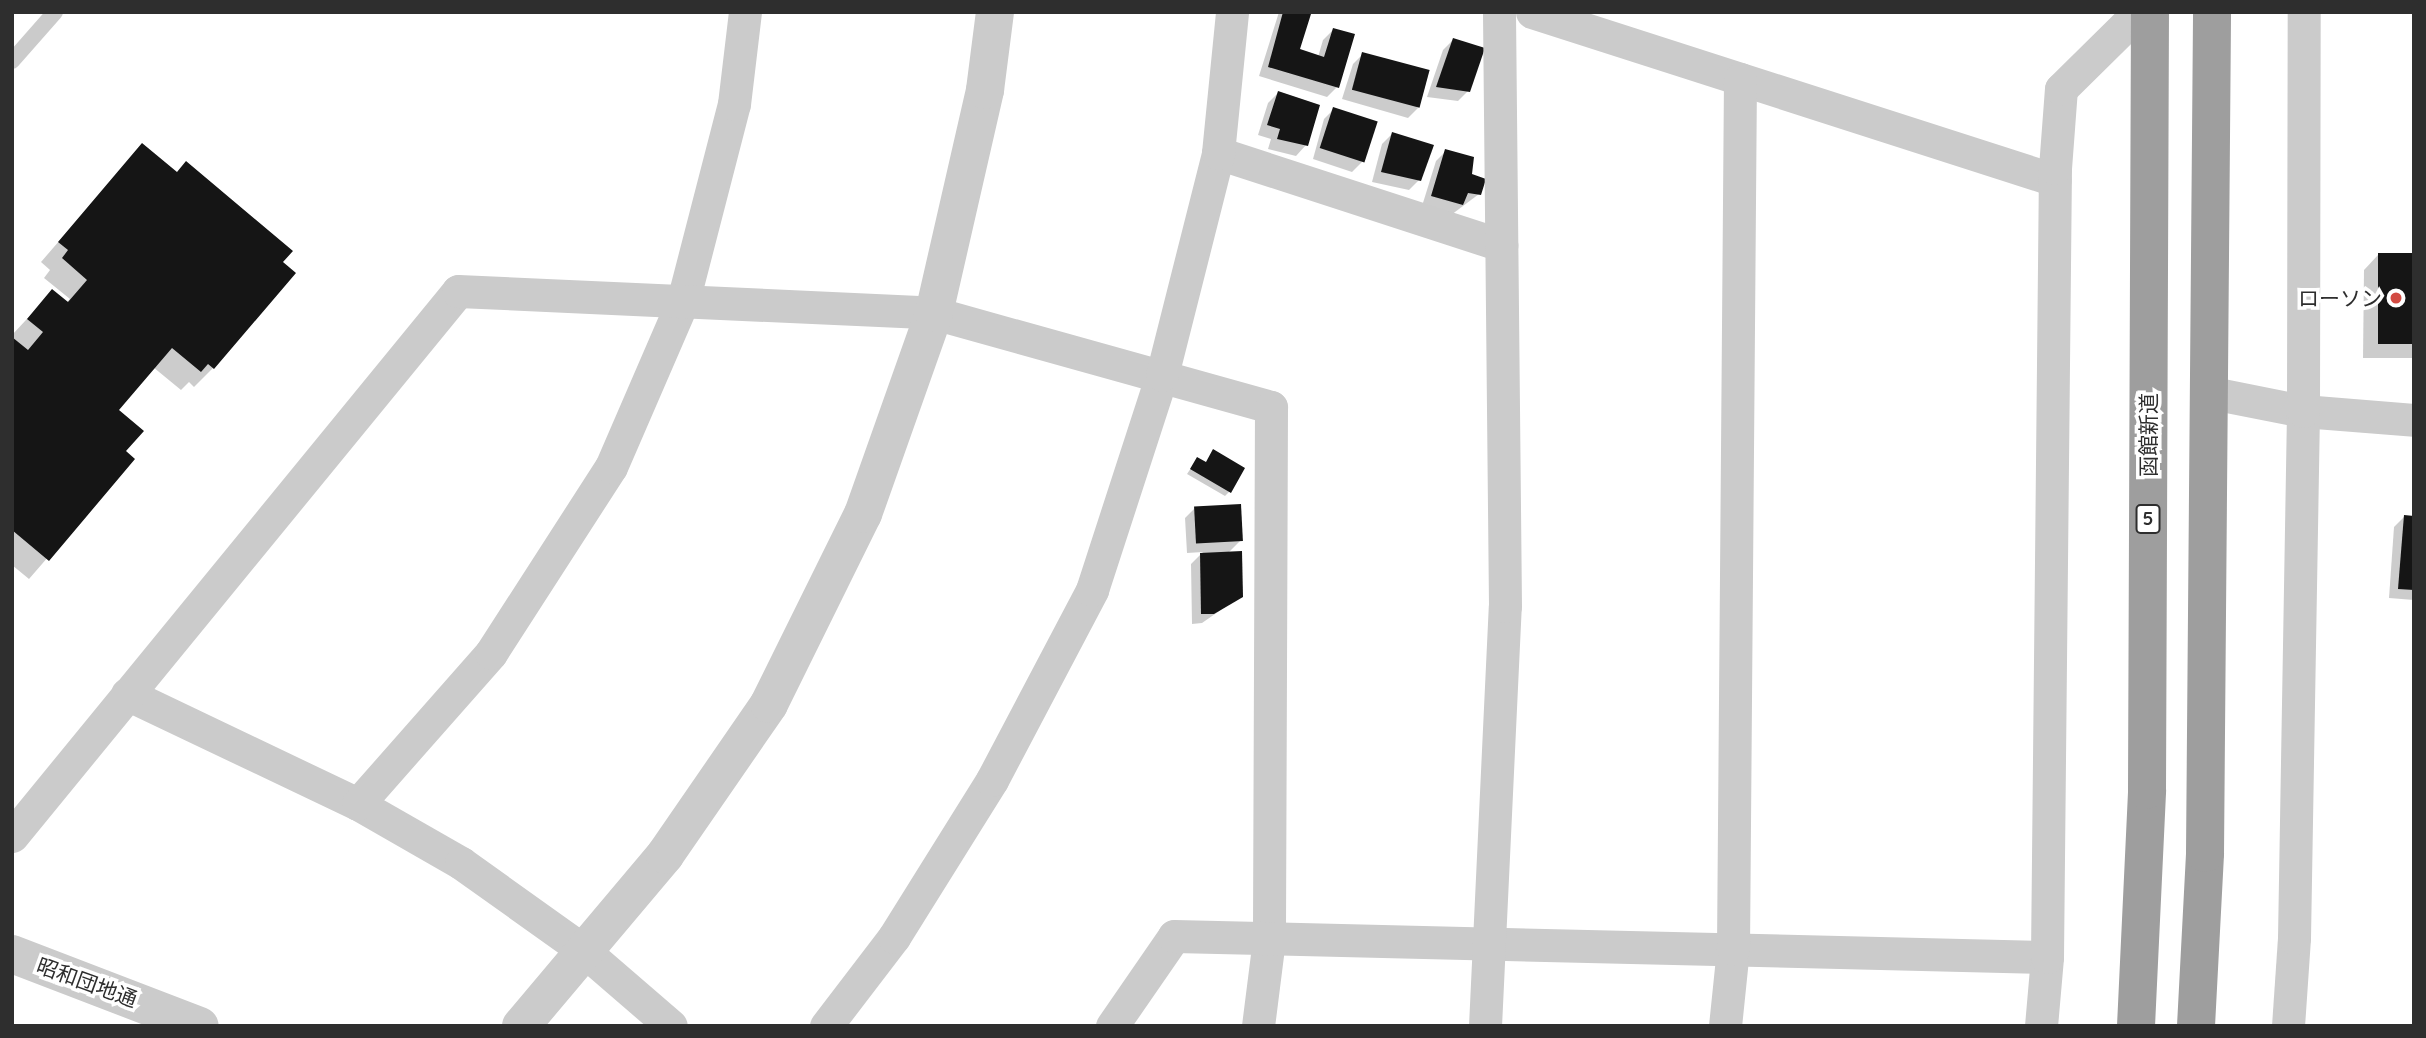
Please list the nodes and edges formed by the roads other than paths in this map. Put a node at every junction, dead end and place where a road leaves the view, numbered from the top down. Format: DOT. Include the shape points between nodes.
graph roads {
  1 [pos="55,12"];
  2 [pos="745,12"];
  3 [pos="995,12"];
  4 [pos="1232,12"];
  5 [pos="1499,12"];
  6 [pos="1532,12"];
  7 [pos="2139,12"];
  8 [pos="2150,12"];
  9 [pos="2212,12"];
  10 [pos="2304,12"];
  11 [pos="12,61"];
  12 [pos="1740,79"];
  13 [pos="1218,153"];
  14 [pos="2055,180"];
  15 [pos="1501,245"];
  16 [pos="683,301"];
  17 [pos="934,313"];
  18 [pos="1162,375"];
  19 [pos="2212,393"];
  20 [pos="2303,411"];
  21 [pos="2414,420"];
  22 [pos="127,694"];
  23 [pos="358,804"];
  24 [pos="12,836"];
  25 [pos="1269,939"];
  26 [pos="1491,944"];
  27 [pos="1733,949"];
  28 [pos="583,950"];
  29 [pos="12,954"];
  30 [pos="2047,957"];
  31 [pos="200,1026"];
  32 [pos="521,1026"];
  33 [pos="671,1026"];
  34 [pos="826,1026"];
  35 [pos="1112,1026"];
  36 [pos="1258,1026"];
  37 [pos="1485,1026"];
  38 [pos="1725,1026"];
  39 [pos="2041,1026"];
  40 [pos="2136,1026"];
  41 [pos="2196,1026"];
  42 [pos="2288,1026"];
  1 -- 11 [label="lane"];
  2 -- 16 [label="street" via="734,104"];
  3 -- 17 [label="street" via="985,90"];
  4 -- 13 [label="street"];
  5 -- 15 [label="street"];
  6 -- 12 [label="street"];
  7 -- 14 [label="street" via="2061,89"];
  8 -- 40 [label="highway, 函館新道 / 5" via="2147,790"];
  9 -- 19 [label="highway"];
  10 -- 20 [label="street"];
  12 -- 14 [label="street"];
  12 -- 27 [label="street"];
  13 -- 15 [label="street"];
  13 -- 18 [label="street"];
  14 -- 30 [label="street"];
  15 -- 26 [label="street" via="1505,606"];
  16 -- 17 [label="street"];
  16 -- 22 [label="street" via="458,291"];
  16 -- 23 [label="street" via="611,467 491,653"];
  17 -- 18 [label="street"];
  17 -- 28 [label="street" via="863,514 769,704 665,855"];
  18 -- 25 [label="street" via="1272,407"];
  18 -- 34 [label="street" via="1092,590 992,780 894,937"];
  19 -- 20 [label="street"];
  19 -- 41 [label="highway" via="2205,853"];
  20 -- 21 [label="street"];
  20 -- 42 [label="street" via="2294,938"];
  22 -- 23 [label="street"];
  22 -- 24 [label="street"];
  23 -- 28 [label="street" via="461,863"];
  25 -- 26 [label="street"];
  25 -- 35 [label="street" via="1174,936"];
  25 -- 36 [label="street"];
  26 -- 27 [label="street"];
  26 -- 37 [label="street"];
  27 -- 30 [label="street"];
  27 -- 38 [label="street"];
  28 -- 32 [label="street"];
  28 -- 33 [label="street"];
  29 -- 31 [label="street, 昭和団地通"];
  30 -- 39 [label="street"];
}
